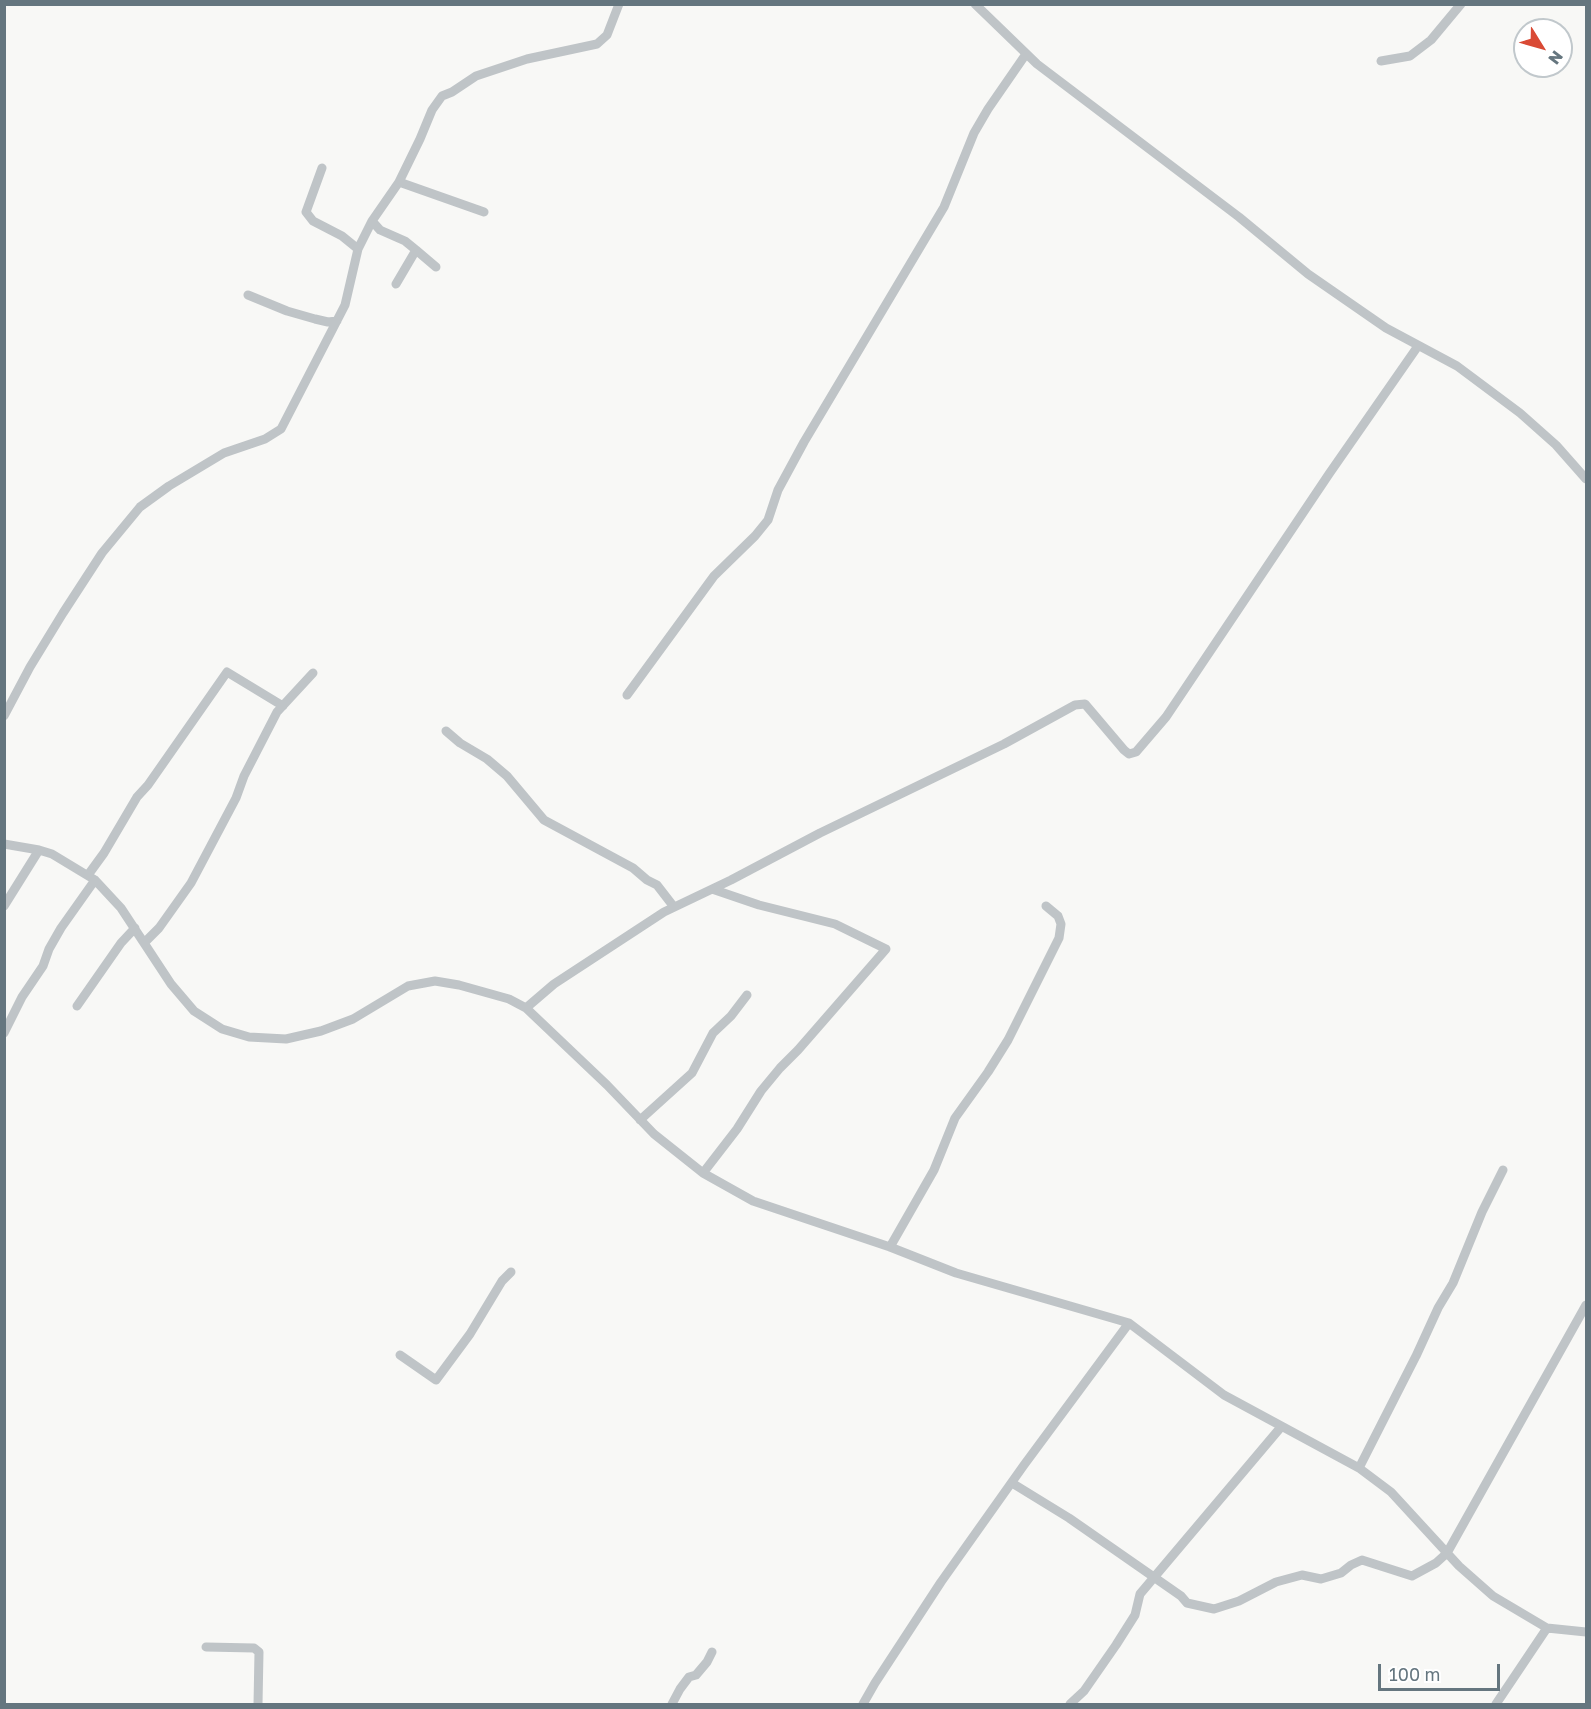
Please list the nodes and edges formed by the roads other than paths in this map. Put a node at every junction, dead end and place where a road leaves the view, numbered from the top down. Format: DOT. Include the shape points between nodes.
graph roads {
  1 [pos="619,4"];
  2 [pos="975,4"];
  3 [pos="1461,4"];
  4 [pos="1026,54"];
  5 [pos="1382,62"];
  6 [pos="322,168"];
  7 [pos="399,182"];
  8 [pos="484,212"];
  9 [pos="372,221"];
  10 [pos="358,249"];
  11 [pos="417,250"];
  12 [pos="435,267"];
  13 [pos="396,284"];
  14 [pos="248,295"];
  15 [pos="337,321"];
  16 [pos="1418,346"];
  17 [pos="1587,479"];
  18 [pos="313,673"];
  19 [pos="627,695"];
  20 [pos="283,706"];
  21 [pos="4,716"];
  22 [pos="446,731"];
  23 [pos="4,844"];
  24 [pos="39,850"];
  25 [pos="91,878"];
  26 [pos="712,889"];
  27 [pos="4,906"];
  28 [pos="1046,906"];
  29 [pos="674,907"];
  30 [pos="135,928"];
  31 [pos="145,942"];
  32 [pos="747,995"];
  33 [pos="77,1006"];
  34 [pos="526,1008"];
  35 [pos="4,1033"];
  36 [pos="640,1120"];
  37 [pos="1503,1170"];
  38 [pos="703,1173"];
  39 [pos="890,1247"];
  40 [pos="512,1272"];
  41 [pos="1587,1305"];
  42 [pos="1129,1323"];
  43 [pos="400,1355"];
  44 [pos="1281,1427"];
  45 [pos="1359,1468"];
  46 [pos="1012,1483"];
  47 [pos="1447,1553"];
  48 [pos="1155,1577"];
  49 [pos="1547,1628"];
  50 [pos="1587,1632"];
  51 [pos="206,1647"];
  52 [pos="712,1652"];
  53 [pos="258,1704"];
  54 [pos="672,1704"];
  55 [pos="863,1704"];
  56 [pos="1070,1704"];
  57 [pos="1496,1704"];
  1 -- 7 [label="street" via="607,35 597,44 527,59 476,76 442,96"];
  2 -- 4 [label="street"];
  3 -- 5 [label="street" via="1431,40 1410,56"];
  4 -- 16 [label="street" via="1308,274"];
  4 -- 19 [label="street" via="974,133 944,207 804,442 778,490 768,520 714,576"];
  6 -- 10 [label="street" via="306,212 313,222"];
  7 -- 8 [label="street"];
  7 -- 9 [label="street"];
  9 -- 10 [label="street"];
  9 -- 11 [label="street" via="380,230"];
  10 -- 15 [label="street" via="345,306"];
  11 -- 12 [label="street"];
  11 -- 13 [label="street"];
  14 -- 15 [label="street" via="287,311"];
  15 -- 21 [label="street" via="281,429 265,439 224,453 169,486 140,507 118,531 57,622"];
  16 -- 17 [label="street" via="1457,366 1520,412"];
  16 -- 26 [label="street" via="1166,717 1136,752 1124,750 1079,703"];
  18 -- 20 [label="street"];
  20 -- 25 [label="street" via="227,672 137,797"];
  20 -- 31 [label="street" via="190,883"];
  22 -- 29 [label="street" via="507,776 544,820 633,868 657,885"];
  23 -- 24 [label="street"];
  24 -- 25 [label="street"];
  24 -- 27 [label="street"];
  25 -- 30 [label="street"];
  25 -- 35 [label="street"];
  26 -- 29 [label="street"];
  26 -- 38 [label="street" via="835,924 886,949 761,1091"];
  28 -- 39 [label="street" via="1058,916 1059,938 1008,1040 955,1118 934,1170"];
  29 -- 34 [label="street" via="554,984"];
  30 -- 31 [label="street"];
  30 -- 33 [label="street"];
  31 -- 34 [label="street" via="171,984 194,1011 222,1029 249,1037 286,1039 321,1031 352,1019 408,986 435,981 488,992"];
  32 -- 36 [label="street" via="713,1034 692,1073"];
  34 -- 36 [label="street"];
  36 -- 38 [label="street"];
  37 -- 45 [label="street" via="1453,1283"];
  38 -- 39 [label="street" via="753,1201"];
  39 -- 42 [label="street" via="956,1273"];
  40 -- 43 [label="street" via="436,1380"];
  41 -- 47 [label="street"];
  42 -- 44 [label="street" via="1224,1395"];
  42 -- 46 [label="street"];
  44 -- 45 [label="street"];
  44 -- 48 [label="street"];
  45 -- 47 [label="street" via="1391,1492"];
  46 -- 48 [label="street"];
  46 -- 55 [label="street" via="941,1582"];
  47 -- 48 [label="street" via="1412,1576 1362,1560 1321,1579 1302,1575 1276,1582 1214,1609 1187,1603"];
  47 -- 49 [label="street" via="1493,1596"];
  48 -- 56 [label="street" via="1140,1594 1135,1615 1116,1646"];
  49 -- 50 [label="street"];
  49 -- 57 [label="street"];
  51 -- 53 [label="street" via="254,1648 259,1652"];
  52 -- 54 [label="street"];
}
